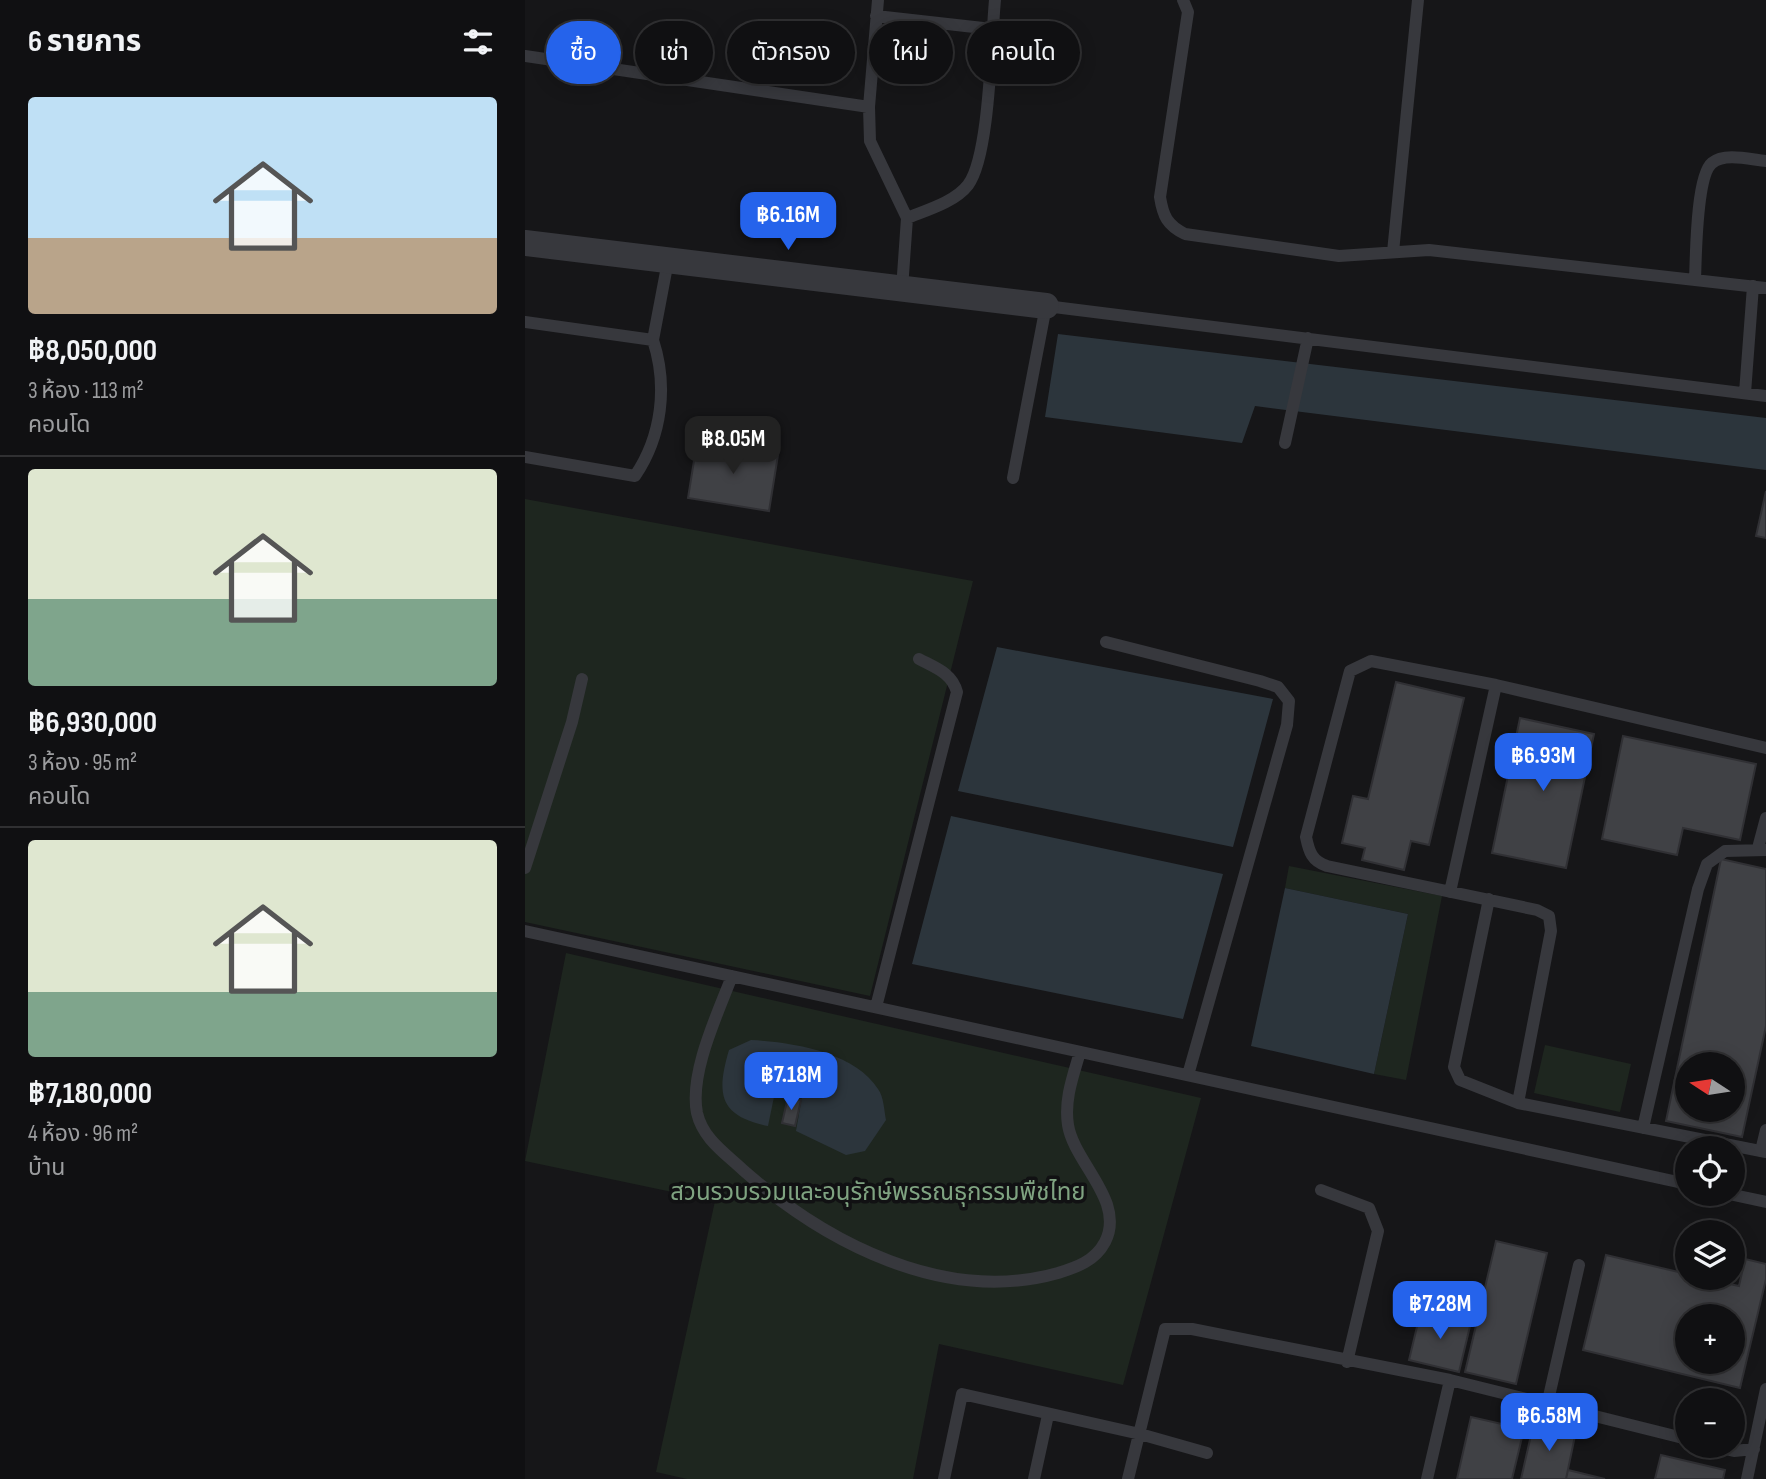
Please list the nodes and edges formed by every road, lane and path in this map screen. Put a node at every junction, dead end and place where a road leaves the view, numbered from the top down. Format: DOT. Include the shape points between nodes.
graph roads {
  1 [pos="878,0"];
  2 [pos="995,0"];
  3 [pos="1183,0"];
  4 [pos="1418,0"];
  5 [pos="876,16"];
  6 [pos="993,21"];
  7 [pos="967,26"];
  8 [pos="525,56"];
  9 [pos="987,84"];
  10 [pos="869,107"];
  11 [pos="1766,161"];
  12 [pos="907,218"];
  13 [pos="525,243"];
  14 [pos="1393,252"];
  15 [pos="668,261"];
  16 [pos="1695,280"];
  17 [pos="1759,287"];
  18 [pos="902,290"];
  19 [pos="1046,306"];
  20 [pos="525,322"];
  21 [pos="1308,338"];
  22 [pos="653,340"];
  23 [pos="1745,393"];
  24 [pos="1766,396"];
  25 [pos="1285,443"];
  26 [pos="525,457"];
  27 [pos="1013,478"];
  28 [pos="1107,642"];
  29 [pos="919,659"];
  30 [pos="582,679"];
  31 [pos="1496,685"];
  32 [pos="1766,748"];
  33 [pos="1766,818"];
  34 [pos="1762,849"];
  35 [pos="525,868"];
  36 [pos="1450,892"];
  37 [pos="1489,900"];
  38 [pos="525,931"];
  39 [pos="733,976"];
  40 [pos="876,1007"];
  41 [pos="1080,1052"];
  42 [pos="1188,1075"];
  43 [pos="1518,1103"];
  44 [pos="1643,1128"];
  45 [pos="1766,1130"];
  46 [pos="1764,1152"];
  47 [pos="1675,1181"];
  48 [pos="1321,1190"];
  49 [pos="1745,1197"];
  50 [pos="1766,1202"];
  51 [pos="1579,1265"];
  52 [pos="1347,1362"];
  53 [pos="1450,1380"];
  54 [pos="1766,1389"];
  55 [pos="1546,1405"];
  56 [pos="1048,1415"];
  57 [pos="1140,1434"];
  58 [pos="1675,1436"];
  59 [pos="1754,1449"];
  60 [pos="1745,1450"];
  61 [pos="1207,1453"];
  62 [pos="944,1479"];
  63 [pos="1034,1479"];
  64 [pos="1128,1479"];
  65 [pos="1427,1479"];
  66 [pos="1747,1479"];
  1 -- 5 [label="lane"];
  2 -- 6 [label="lane"];
  3 -- 14 [label="lane" via="1188,12 1160,197 1163,215 1172,227 1185,234 1339,256"];
  4 -- 14 [label="lane"];
  5 -- 7 [label="lane"];
  5 -- 10 [label="lane"];
  8 -- 10 [label="lane"];
  9 -- 12 [label="lane" via="981,159 968,186 938,206"];
  10 -- 12 [label="lane" via="870,141"];
  11 -- 16 [label="lane" via="1726,158 1713,163 1706,174"];
  12 -- 18 [label="lane"];
  13 -- 15 [label="street"];
  14 -- 16 [label="lane" via="1429,250"];
  15 -- 18 [label="street"];
  15 -- 22 [label="lane"];
  16 -- 17 [label="lane"];
  17 -- 23 [label="lane"];
  18 -- 19 [label="street"];
  19 -- 21 [label="lane"];
  19 -- 27 [label="lane"];
  20 -- 22 [label="lane"];
  21 -- 23 [label="lane"];
  21 -- 25 [label="lane"];
  22 -- 26 [label="lane" via="663,391 649,454 635,476"];
  23 -- 24 [label="lane"];
  28 -- 42 [label="lane" via="1260,681 1278,687 1289,701 1287,725"];
  29 -- 40 [label="lane" via="947,674 957,692"];
  30 -- 35 [label="lane"];
  31 -- 32 [label="lane"];
  31 -- 36 [label="lane"];
  31 -- 36 [label="lane" via="1371,661 1350,671 1306,837 1316,862"];
  33 -- 34 [label="lane"];
  34 -- 44 [label="lane" via="1725,851 1706,864"];
  36 -- 37 [label="lane"];
  37 -- 43 [label="lane" via="1454,1067 1460,1080 1473,1088"];
  37 -- 43 [label="lane" via="1549,916 1551,931"];
  38 -- 39 [label="lane"];
  39 -- 40 [label="lane"];
  39 -- 41 [label="lane" via="698,1076 695,1097 703,1131 761,1185 823,1227 882,1258 939,1276 981,1282 1028,1280 1086,1262 1104,1245 1109,1234 1107,1204 1068,1127 1068,1095"];
  40 -- 41 [label="lane"];
  41 -- 42 [label="lane"];
  42 -- 47 [label="lane"];
  43 -- 44 [label="lane"];
  44 -- 46 [label="lane"];
  45 -- 46 [label="lane"];
  48 -- 52 [label="lane" via="1369,1208 1378,1231"];
  49 -- 50 [label="lane"];
  51 -- 55 [label="lane"];
  52 -- 53 [label="lane"];
  52 -- 57 [label="lane" via="1192,1329 1165,1329"];
  53 -- 55 [label="lane"];
  53 -- 65 [label="lane"];
  54 -- 59 [label="lane"];
  55 -- 58 [label="lane"];
  56 -- 57 [label="lane"];
  56 -- 62 [label="lane" via="962,1394"];
  56 -- 63 [label="lane"];
  57 -- 61 [label="lane"];
  57 -- 64 [label="lane"];
  59 -- 60 [label="lane"];
  59 -- 66 [label="lane"];
}
